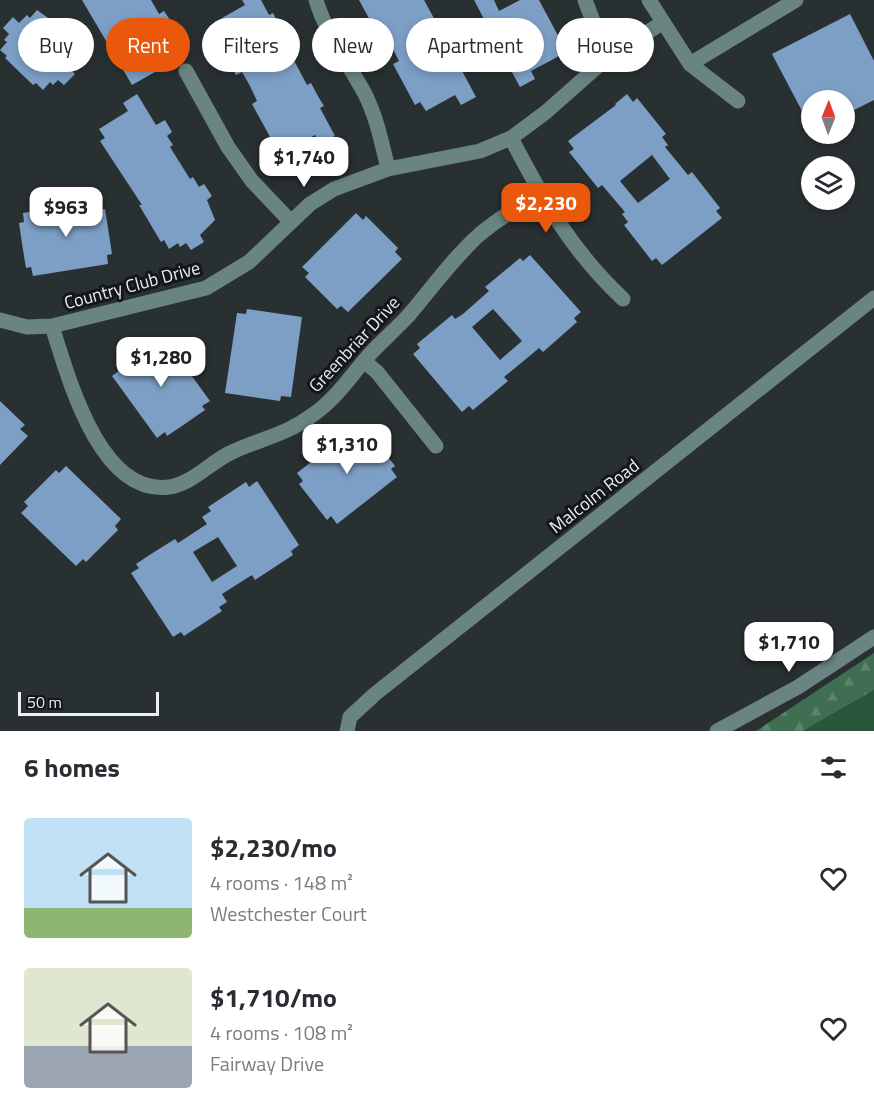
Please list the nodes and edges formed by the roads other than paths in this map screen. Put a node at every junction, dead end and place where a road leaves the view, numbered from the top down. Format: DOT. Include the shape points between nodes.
graph roads {
  1 [pos="316,0"];
  2 [pos="585,0"];
  3 [pos="649,0"];
  4 [pos="796,0"];
  5 [pos="592,18"];
  6 [pos="662,23"];
  7 [pos="654,28"];
  8 [pos="690,64"];
  9 [pos="187,72"];
  10 [pos="591,72"];
  11 [pos="738,101"];
  12 [pos="511,138"];
  13 [pos="388,169"];
  14 [pos="541,194"];
  15 [pos="291,222"];
  16 [pos="874,298"];
  17 [pos="623,299"];
  18 [pos="0,320"];
  19 [pos="52,326"];
  20 [pos="364,361"];
  21 [pos="436,446"];
  22 [pos="874,637"];
  23 [pos="347,731"];
  24 [pos="717,731"];
  1 -- 13 [label="street" via="366,97 381,135"];
  2 -- 5 [label="street"];
  3 -- 6 [label="street"];
  4 -- 8 [label="street"];
  6 -- 7 [label="street, Country Club Drive"];
  6 -- 8 [label="street"];
  8 -- 11 [label="street"];
  9 -- 15 [label="street" via="228,147"];
  10 -- 12 [label="street, Country Club Drive"];
  12 -- 13 [label="street, Country Club Drive" via="453,158"];
  12 -- 14 [label="street"];
  13 -- 15 [label="street, Country Club Drive" via="334,189"];
  14 -- 17 [label="street" via="565,235"];
  14 -- 20 [label="street, Greenbriar Drive" via="480,234"];
  15 -- 19 [label="street, Country Club Drive" via="249,262 206,288"];
  16 -- 23 [label="street, Malcolm Road" via="375,694 350,717"];
  18 -- 19 [label="street, Country Club Drive" via="27,327"];
  19 -- 20 [label="street, Greenbriar Drive" via="79,408 101,446 121,469 153,487 186,482 231,453 291,429 316,413"];
  20 -- 21 [label="street"];
  22 -- 24 [label="street" via="798,687"];
}
